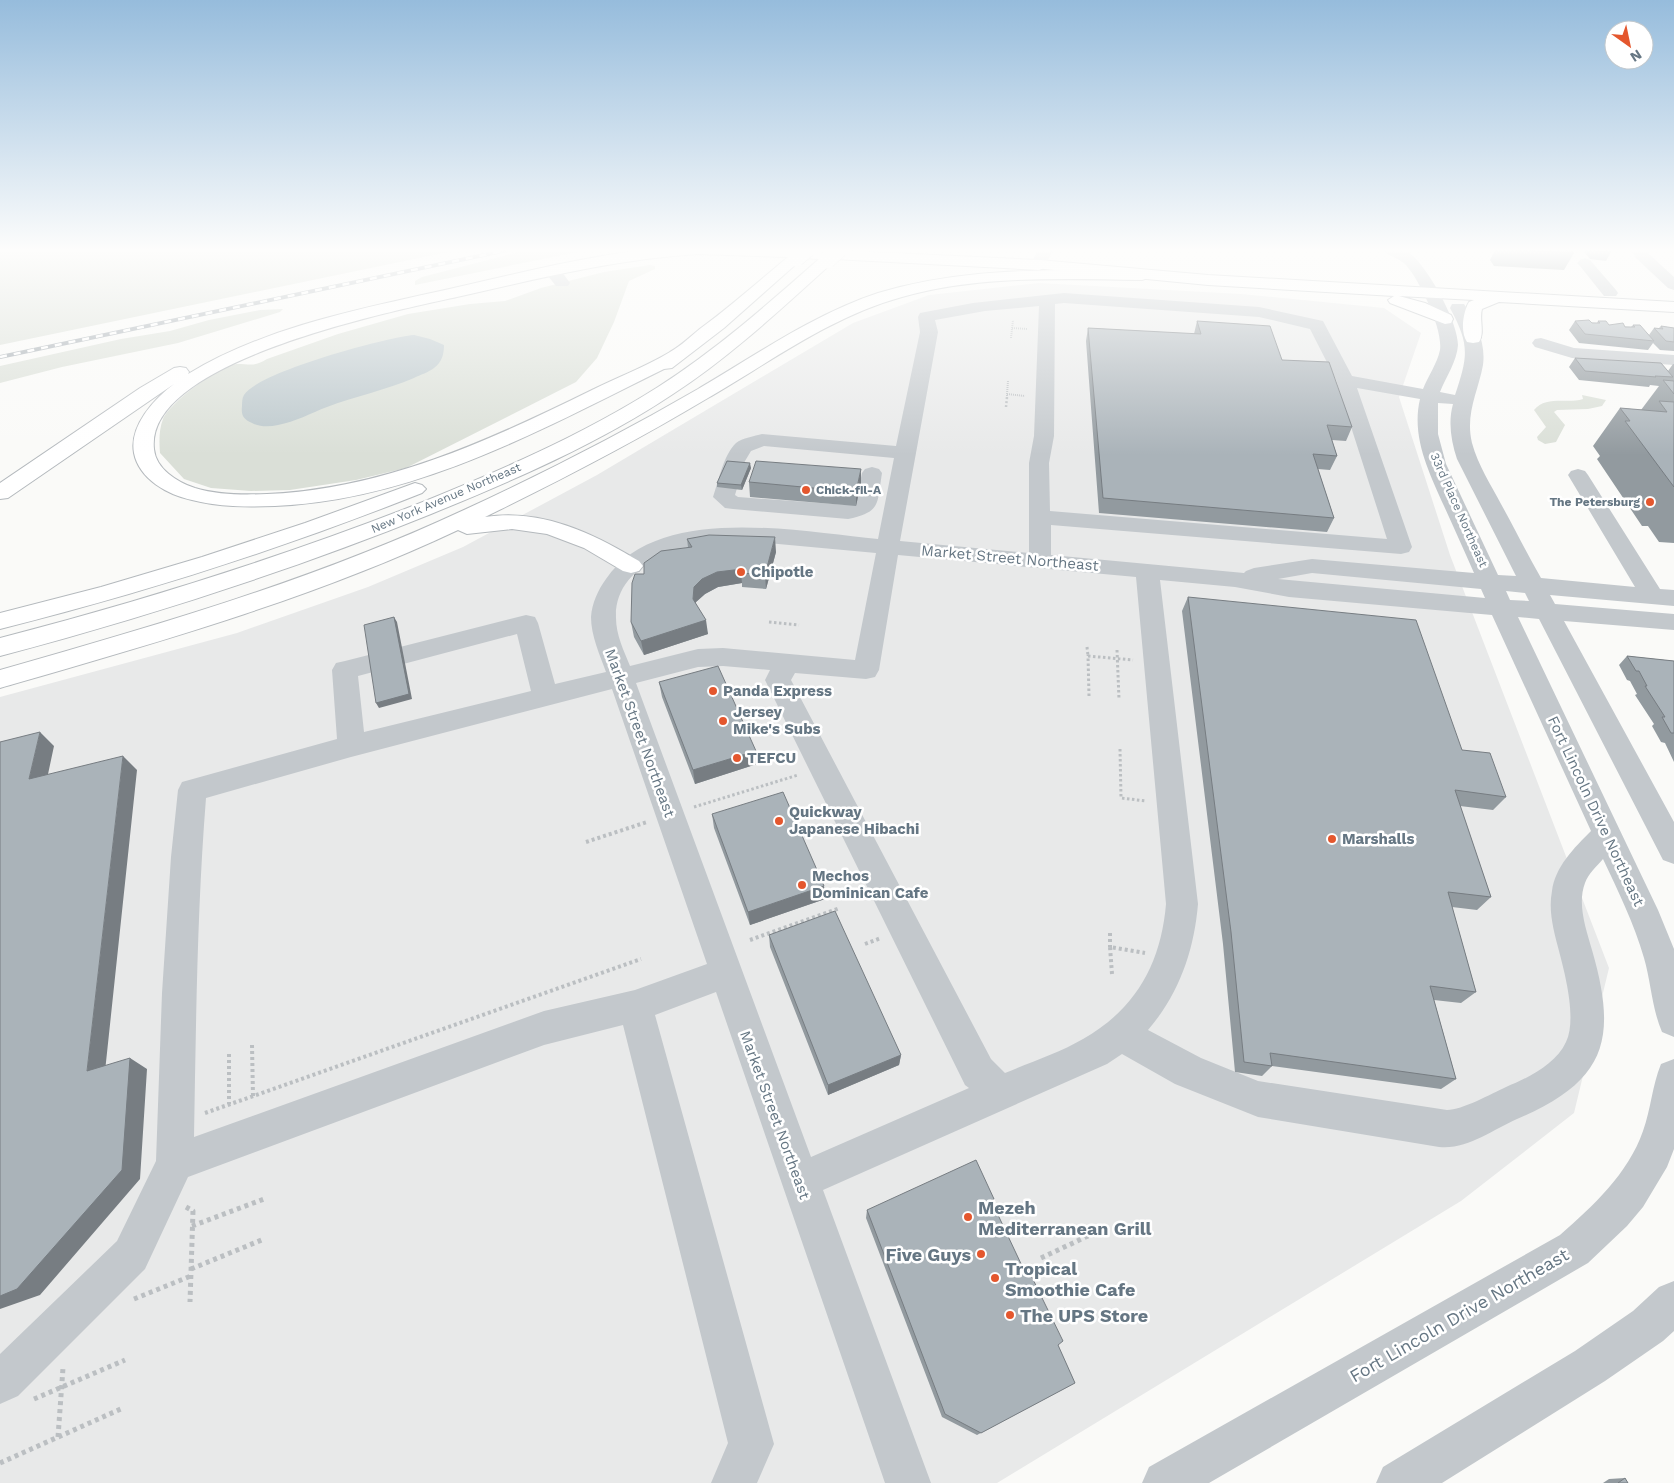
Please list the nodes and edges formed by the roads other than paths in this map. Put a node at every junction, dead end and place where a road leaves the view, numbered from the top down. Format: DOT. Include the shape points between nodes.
graph roads {
  1 [pos="317,317"];
  2 [pos="349,317"];
  3 [pos="724,317"];
  4 [pos="762,317"];
  5 [pos="835,317"];
  6 [pos="926,317"];
  7 [pos="1047,317"];
  8 [pos="1283,317"];
  9 [pos="1439,317"];
  10 [pos="1444,317"];
  11 [pos="1462,317"];
  12 [pos="1472,317"];
  13 [pos="1445,320"];
  14 [pos="1473,338"];
  15 [pos="1541,343"];
  16 [pos="680,354"];
  17 [pos="1674,360"];
  18 [pos="1345,380"];
  19 [pos="1430,394"];
  20 [pos="1463,402"];
  21 [pos="811,444"];
  22 [pos="905,453"];
  23 [pos="774,459"];
  24 [pos="902,474"];
  25 [pos="1578,476"];
  26 [pos="0,493"];
  27 [pos="1039,516"];
  28 [pos="403,547"];
  29 [pos="888,547"];
  30 [pos="1040,561"];
  31 [pos="631,566"];
  32 [pos="1147,571"];
  33 [pos="1532,585"];
  34 [pos="1496,594"];
  35 [pos="1663,597"];
  36 [pos="1547,611"];
  37 [pos="0,621"];
  38 [pos="1674,622"];
  39 [pos="0,647"];
  40 [pos="787,663"];
  41 [pos="0,678"];
  42 [pos="620,678"];
  43 [pos="546,698"];
  44 [pos="351,746"];
  45 [pos="1607,834"];
  46 [pos="1672,841"];
  47 [pos="725,973"];
  48 [pos="635,1006"];
  49 [pos="1674,1020"];
  50 [pos="1122,1034"];
  51 [pos="1674,1077"];
  52 [pos="1001,1094"];
  53 [pos="169,1178"];
  54 [pos="799,1181"];
  55 [pos="1674,1302"];
  56 [pos="13,1392"];
  57 [pos="734,1483"];
  58 [pos="908,1483"];
  59 [pos="1165,1483"];
  60 [pos="1399,1483"];
  1 -- 26 [label="main road" via="217,354 164,381"];
  2 -- 16 [label="main road" via="266,343 191,380 158,409 144,435 146,461 158,476 178,488 229,501 272,501 355,489 430,470 474,453"];
  3 -- 16 [label="main road, New York Avenue Northeast"];
  4 -- 39 [label="main road, New York Avenue Northeast" via="744,334 648,402 551,453 428,507 290,560 140,608"];
  5 -- 28 [label="main road" via="596,455"];
  6 -- 22 [label="street" via="929,332"];
  7 -- 27 [label="street"];
  8 -- 18 [label="street" via="1317,325"];
  9 -- 13 [label="main road"];
  10 -- 13 [label="street, 33rd Place Northeast"];
  11 -- 14 [label="street, 33rd Place Northeast"];
  12 -- 14 [label="main road"];
  13 -- 19 [label="street, 33rd Place Northeast" via="1449,345"];
  14 -- 20 [label="street, 33rd Place Northeast" via="1475,364"];
  15 -- 17 [label="street" via="1572,353"];
  16 -- 37 [label="main road, New York Avenue Northeast" via="634,385 580,415 478,464 399,496 291,536 185,570"];
  18 -- 19 [label="street"];
  18 -- 27 [label="street" via="1400,547"];
  19 -- 20 [label="street"];
  19 -- 34 [label="street, 33rd Place Northeast" via="1427,425 1432,451"];
  20 -- 33 [label="street, 33rd Place Northeast" via="1460,432 1470,464"];
  21 -- 22 [label="street"];
  21 -- 23 [label="street"];
  21 -- 24 [label="street" via="762,440 744,447 724,498 733,503 848,512 866,506 863,472"];
  22 -- 24 [label="street"];
  24 -- 29 [label="street"];
  25 -- 35 [label="street"];
  27 -- 30 [label="street"];
  28 -- 31 [label="main road" via="474,525 529,523 562,530"];
  28 -- 41 [label="main road" via="190,624"];
  29 -- 30 [label="street, Market Street Northeast"];
  29 -- 31 [label="street, Market Street Northeast" via="724,533 672,543"];
  29 -- 40 [label="street" via="866,670"];
  30 -- 32 [label="street, Market Street Northeast"];
  31 -- 42 [label="street, Market Street Northeast" via="612,587 603,612 606,636"];
  32 -- 34 [label="street, Market Street Northeast" via="1235,579 1289,589"];
  32 -- 50 [label="street" via="1182,904 1179,940 1166,973 1142,1014"];
  33 -- 34 [label="street"];
  33 -- 35 [label="street"];
  33 -- 36 [label="street"];
  34 -- 36 [label="street"];
  34 -- 45 [label="street, Fort Lincoln Drive Northeast"];
  36 -- 38 [label="street"];
  36 -- 46 [label="street"];
  40 -- 42 [label="street" via="707,657"];
  40 -- 52 [label="street" via="778,680 978,1072"];
  42 -- 43 [label="street"];
  42 -- 47 [label="street, Market Street Northeast"];
  43 -- 44 [label="street"];
  43 -- 44 [label="street" via="526,623 344,670"];
  44 -- 53 [label="street" via="192,790 179,993 176,1124"];
  45 -- 49 [label="street, Fort Lincoln Drive Northeast" via="1659,950"];
  45 -- 50 [label="street" via="1575,870 1567,890 1570,928 1586,1000 1585,1038 1579,1054 1569,1069 1541,1090 1454,1129 1258,1099 1211,1082 1152,1054"];
  47 -- 48 [label="street"];
  47 -- 54 [label="street, Market Street Northeast"];
  48 -- 53 [label="street" via="544,1028 264,1132"];
  48 -- 57 [label="street" via="751,1444"];
  50 -- 52 [label="street" via="1095,1052"];
  51 -- 59 [label="street, Fort Lincoln Drive Northeast" via="1665,1123 1641,1179 1602,1226 1574,1249"];
  52 -- 54 [label="street"];
  53 -- 56 [label="street" via="131,1255 3,1381"];
  54 -- 58 [label="street, Market Street Northeast"];
  55 -- 60 [label="street" via="1648,1326 1590,1366"];
}
